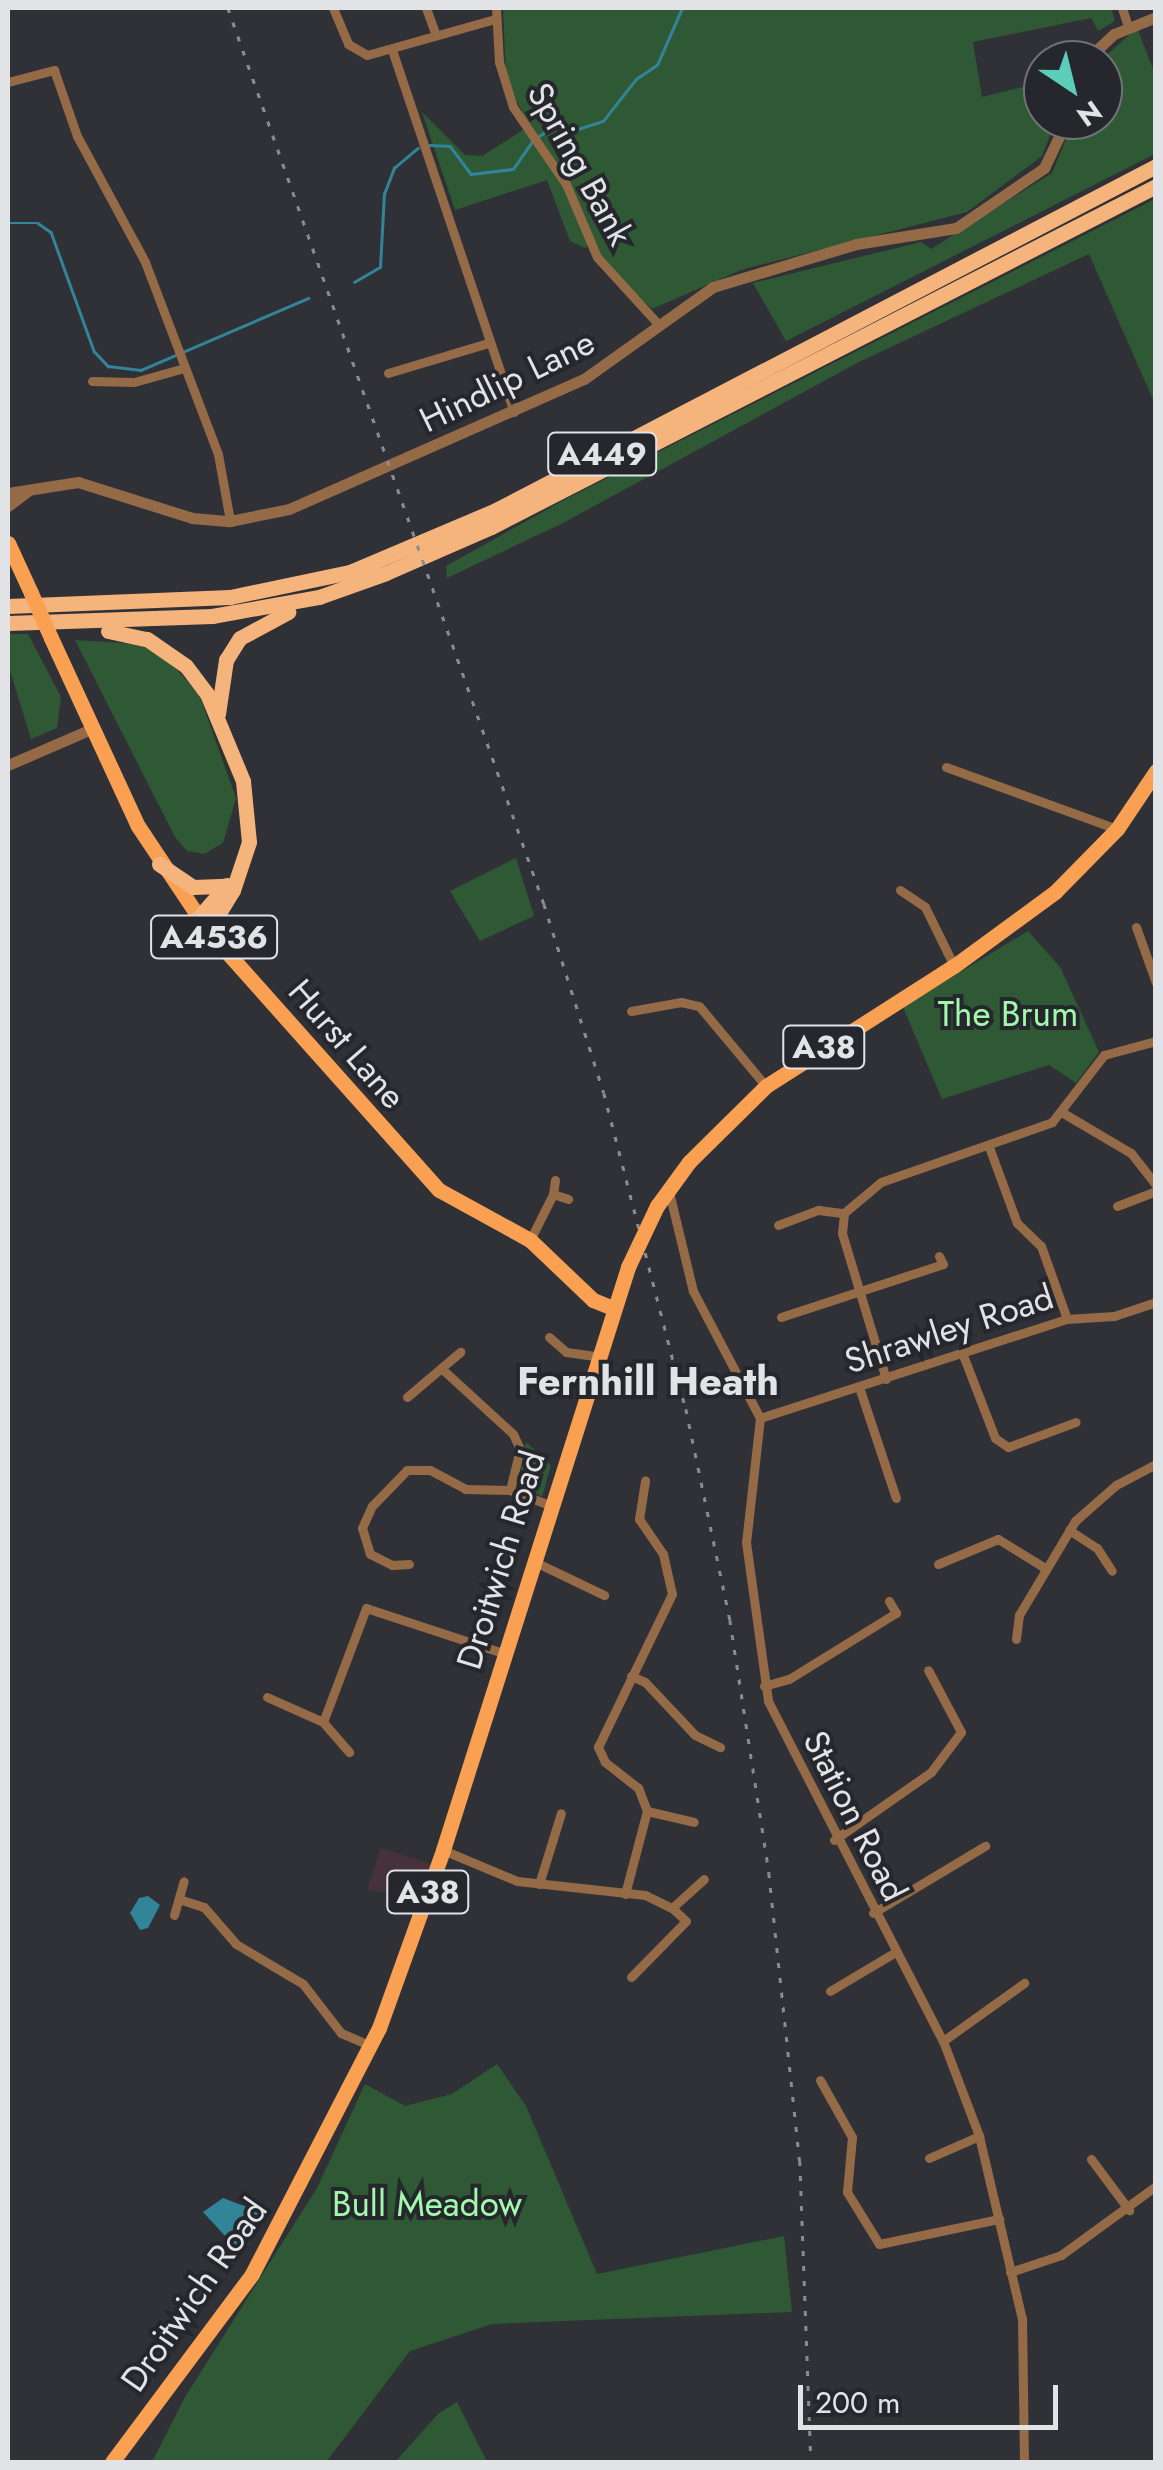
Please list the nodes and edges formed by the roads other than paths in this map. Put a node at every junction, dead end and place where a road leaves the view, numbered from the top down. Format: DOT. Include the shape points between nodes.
graph roads {
  1 [pos="334,8"];
  2 [pos="426,8"];
  3 [pos="1122,8"];
  4 [pos="495,13"];
  5 [pos="1156,16"];
  6 [pos="1128,27"];
  7 [pos="436,35"];
  8 [pos="1111,40"];
  9 [pos="392,50"];
  10 [pos="8,82"];
  11 [pos="1057,140"];
  12 [pos="1156,166"];
  13 [pos="1156,186"];
  14 [pos="660,326"];
  15 [pos="488,343"];
  16 [pos="182,363"];
  17 [pos="388,373"];
  18 [pos="92,381"];
  19 [pos="514,412"];
  20 [pos="15,489"];
  21 [pos="8,506"];
  22 [pos="230,520"];
  23 [pos="8,543"];
  24 [pos="319,596"];
  25 [pos="8,606"];
  26 [pos="8,624"];
  27 [pos="90,625"];
  28 [pos="218,718"];
  29 [pos="91,729"];
  30 [pos="8,765"];
  31 [pos="946,767"];
  32 [pos="1156,771"];
  33 [pos="1117,829"];
  34 [pos="159,864"];
  35 [pos="230,883"];
  36 [pos="900,890"];
  37 [pos="204,924"];
  38 [pos="1136,927"];
  39 [pos="954,966"];
  40 [pos="1156,983"];
  41 [pos="631,1011"];
  42 [pos="1156,1042"];
  43 [pos="766,1086"];
  44 [pos="1063,1112"];
  45 [pos="989,1147"];
  46 [pos="555,1180"];
  47 [pos="1156,1188"];
  48 [pos="669,1192"];
  49 [pos="553,1194"];
  50 [pos="568,1198"];
  51 [pos="1117,1206"];
  52 [pos="844,1214"];
  53 [pos="778,1224"];
  54 [pos="530,1240"];
  55 [pos="939,1256"];
  56 [pos="860,1292"];
  57 [pos="1156,1302"];
  58 [pos="610,1308"];
  59 [pos="781,1317"];
  60 [pos="1067,1319"];
  61 [pos="549,1337"];
  62 [pos="460,1352"];
  63 [pos="963,1355"];
  64 [pos="594,1356"];
  65 [pos="441,1368"];
  66 [pos="886,1379"];
  67 [pos="859,1387"];
  68 [pos="407,1397"];
  69 [pos="760,1418"];
  70 [pos="1076,1422"];
  71 [pos="1156,1464"];
  72 [pos="645,1480"];
  73 [pos="510,1490"];
  74 [pos="896,1498"];
  75 [pos="549,1505"];
  76 [pos="1069,1530"];
  77 [pos="533,1560"];
  78 [pos="947,1563"];
  79 [pos="409,1564"];
  80 [pos="1045,1568"];
  81 [pos="1112,1571"];
  82 [pos="604,1594"];
  83 [pos="889,1601"];
  84 [pos="1003,1632"];
  85 [pos="504,1652"];
  86 [pos="928,1670"];
  87 [pos="631,1676"];
  88 [pos="764,1686"];
  89 [pos="268,1698"];
  90 [pos="324,1722"];
  91 [pos="720,1747"];
  92 [pos="348,1752"];
  93 [pos="646,1811"];
  94 [pos="560,1813"];
  95 [pos="694,1822"];
  96 [pos="834,1840"];
  97 [pos="985,1846"];
  98 [pos="443,1850"];
  99 [pos="704,1879"];
  100 [pos="184,1881"];
  101 [pos="539,1884"];
  102 [pos="624,1894"];
  103 [pos="182,1900"];
  104 [pos="672,1908"];
  105 [pos="873,1913"];
  106 [pos="174,1915"];
  107 [pos="894,1953"];
  108 [pos="630,1976"];
  109 [pos="1024,1983"];
  110 [pos="830,1991"];
  111 [pos="943,2041"];
  112 [pos="371,2046"];
  113 [pos="820,2080"];
  114 [pos="979,2136"];
  115 [pos="928,2158"];
  116 [pos="1091,2160"];
  117 [pos="1156,2186"];
  118 [pos="1129,2210"];
  119 [pos="998,2218"];
  120 [pos="1010,2272"];
  121 [pos="112,2462"];
  122 [pos="1024,2462"];
  1 -- 9 [label="street" via="357,51"];
  2 -- 7 [label="street"];
  3 -- 6 [label="street"];
  4 -- 7 [label="street"];
  4 -- 14 [label="street, Spring Bank" via="513,107 566,184 597,257"];
  5 -- 6 [label="street"];
  6 -- 8 [label="street"];
  7 -- 9 [label="street"];
  9 -- 15 [label="street"];
  10 -- 16 [label="street" via="54,70 96,175 126,218"];
  11 -- 14 [label="street, Hindlip Lane" via="1044,168 956,228 856,244 713,286"];
  12 -- 25 [label="highway, A449" via="427,543 350,572 230,597"];
  13 -- 24 [label="highway, A449" via="492,526"];
  14 -- 19 [label="street, Hindlip Lane" via="584,379"];
  15 -- 17 [label="street"];
  15 -- 19 [label="street"];
  16 -- 18 [label="street" via="134,382"];
  16 -- 22 [label="street" via="218,454"];
  19 -- 22 [label="street, Hindlip Lane" via="288,509"];
  20 -- 21 [label="street, Hindlip Lane"];
  20 -- 22 [label="street, Hindlip Lane" via="78,482 192,518"];
  23 -- 29 [label="main road, Hurst Lane / A4536, bridge"];
  24 -- 27 [label="highway, A449" via="212,616"];
  24 -- 28 [label="highway" via="240,638 226,660"];
  26 -- 27 [label="highway, A449"];
  27 -- 28 [label="highway" via="170,652 197,679"];
  28 -- 35 [label="highway" via="251,815"];
  29 -- 30 [label="street"];
  29 -- 34 [label="main road, Hurst Lane / A4536"];
  31 -- 33 [label="street"];
  32 -- 33 [label="main road, Droitwich Road / A38"];
  33 -- 39 [label="main road, Droitwich Road / A38" via="1055,892"];
  34 -- 35 [label="highway" via="194,887"];
  34 -- 37 [label="main road, Hurst Lane / A4536"];
  35 -- 37 [label="highway"];
  36 -- 39 [label="street" via="925,907"];
  37 -- 54 [label="main road, Hurst Lane / A4536" via="427,1178"];
  38 -- 40 [label="street"];
  39 -- 43 [label="main road, Droitwich Road / A38"];
  41 -- 43 [label="street" via="681,1002 699,1006"];
  42 -- 44 [label="street" via="1104,1055"];
  43 -- 48 [label="main road, Droitwich Road / A38" via="689,1162"];
  44 -- 45 [label="street"];
  44 -- 47 [label="street" via="1132,1153"];
  45 -- 52 [label="street" via="881,1182"];
  45 -- 60 [label="street" via="1017,1223 1041,1246"];
  46 -- 49 [label="street"];
  47 -- 51 [label="street"];
  48 -- 58 [label="main road, Droitwich Road / A38, bridge"];
  48 -- 69 [label="street" via="693,1291"];
  49 -- 50 [label="street"];
  49 -- 54 [label="street"];
  52 -- 53 [label="street" via="818,1210"];
  52 -- 56 [label="street" via="842,1234"];
  54 -- 58 [label="main road, Hurst Lane / A4536"];
  55 -- 56 [label="street" via="943,1264"];
  56 -- 59 [label="street"];
  56 -- 66 [label="street"];
  57 -- 60 [label="street, Shrawley Road" via="1114,1316"];
  58 -- 64 [label="main road, Droitwich Road / A38"];
  60 -- 63 [label="street, Shrawley Road"];
  61 -- 64 [label="street" via="566,1352"];
  62 -- 65 [label="street"];
  63 -- 66 [label="street, Shrawley Road"];
  63 -- 70 [label="street" via="995,1438 1008,1447"];
  64 -- 75 [label="main road, Droitwich Road / A38"];
  65 -- 68 [label="street"];
  65 -- 73 [label="street" via="513,1434 520,1448"];
  66 -- 67 [label="street, Shrawley Road"];
  67 -- 69 [label="street, Shrawley Road"];
  67 -- 74 [label="street"];
  69 -- 88 [label="street, Station Road" via="746,1542"];
  71 -- 76 [label="street" via="1098,1498"];
  72 -- 87 [label="street" via="639,1519 663,1554 672,1594"];
  73 -- 75 [label="street"];
  73 -- 79 [label="street" via="465,1489 430,1470 407,1470 372,1506 362,1528 370,1554 392,1565"];
  75 -- 77 [label="main road, Droitwich Road / A38"];
  76 -- 80 [label="street"];
  76 -- 81 [label="street" via="1097,1548"];
  77 -- 82 [label="street"];
  77 -- 85 [label="main road, Droitwich Road / A38"];
  78 -- 80 [label="street" via="998,1538"];
  80 -- 84 [label="street" via="1016,1635"];
  83 -- 88 [label="street" via="896,1613 789,1679"];
  85 -- 90 [label="street" via="366,1608"];
  85 -- 98 [label="main road, Droitwich Road / A38"];
  86 -- 96 [label="street" via="960,1732 932,1772"];
  87 -- 91 [label="street" via="645,1682 695,1735"];
  87 -- 93 [label="street" via="598,1747 605,1762 638,1788"];
  88 -- 96 [label="street, Station Road"];
  89 -- 90 [label="street"];
  90 -- 92 [label="street"];
  93 -- 95 [label="street"];
  93 -- 102 [label="street"];
  94 -- 101 [label="street"];
  96 -- 105 [label="street, Station Road"];
  97 -- 105 [label="street"];
  98 -- 101 [label="street"];
  98 -- 112 [label="main road, Droitwich Road / A38"];
  99 -- 104 [label="street"];
  100 -- 103 [label="street"];
  101 -- 102 [label="street"];
  102 -- 104 [label="street"];
  103 -- 106 [label="street"];
  103 -- 112 [label="street" via="204,1907 236,1944 303,1984 341,2033"];
  104 -- 108 [label="street" via="686,1921"];
  105 -- 107 [label="street, Station Road"];
  107 -- 110 [label="street"];
  107 -- 111 [label="street, Station Road"];
  109 -- 111 [label="street"];
  111 -- 114 [label="street, Station Road"];
  112 -- 121 [label="main road, Droitwich Road / A38" via="252,2274"];
  113 -- 119 [label="street" via="852,2138 846,2192 879,2244"];
  114 -- 115 [label="street" via="943,2146"];
  114 -- 119 [label="street, Station Road"];
  116 -- 118 [label="street"];
  117 -- 118 [label="street"];
  118 -- 120 [label="street" via="1061,2255"];
  119 -- 120 [label="street, Station Road"];
  120 -- 122 [label="street, Station Road" via="1023,2333"];
}
